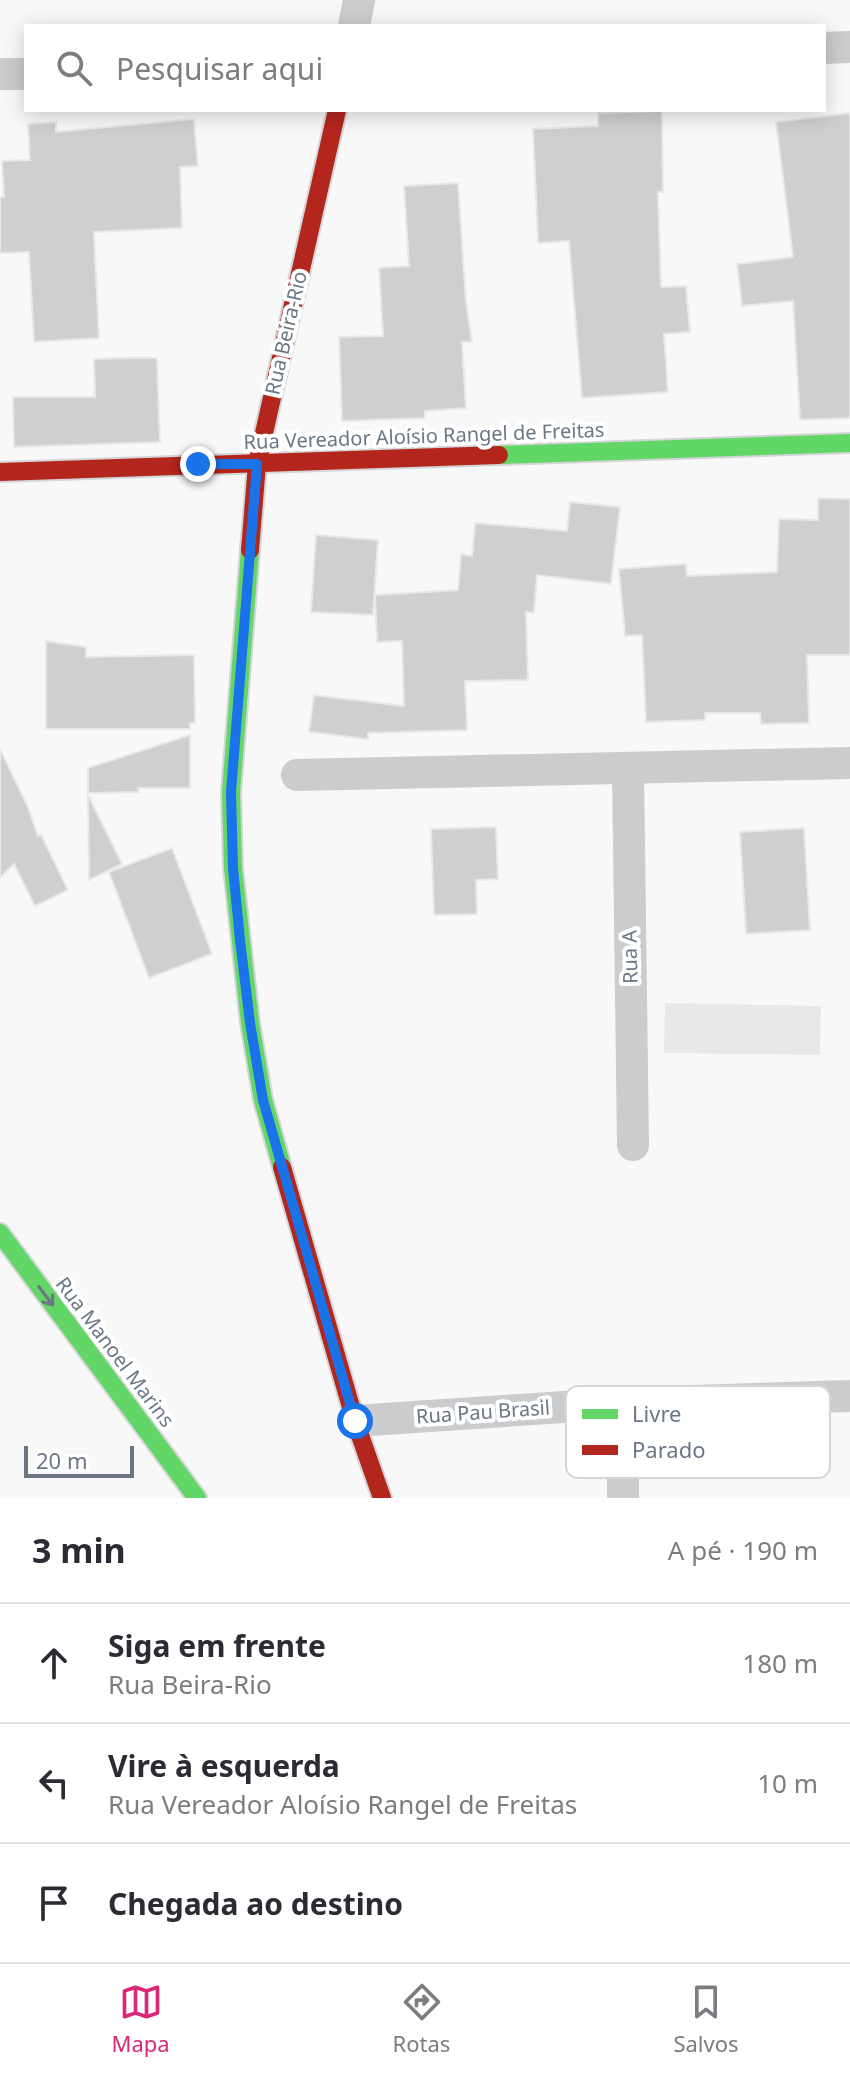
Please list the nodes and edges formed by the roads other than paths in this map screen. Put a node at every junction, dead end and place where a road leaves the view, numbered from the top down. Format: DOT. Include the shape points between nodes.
graph roads {
  1 [pos="359,0"];
  2 [pos="354,24"];
  3 [pos="850,47"];
  4 [pos="826,48"];
  5 [pos="0,74"];
  6 [pos="24,74"];
  7 [pos="337,112"];
  8 [pos="850,443"];
  9 [pos="257,464"];
  10 [pos="0,472"];
  11 [pos="850,763"];
  12 [pos="628,769"];
  13 [pos="297,775"];
  14 [pos="633,1145"];
  15 [pos="0,1233"];
  16 [pos="850,1396"];
  17 [pos="830,1397"];
  18 [pos="566,1407"];
  19 [pos="355,1421"];
  20 [pos="197,1498"];
  21 [pos="382,1498"];
  1 -- 2 [label="street"];
  3 -- 4 [label="street"];
  5 -- 6 [label="street"];
  7 -- 9 [label="main road, Rua Beira-Rio"];
  8 -- 9 [label="main road, Rua Vereador Aloísio Rangel de Freitas"];
  9 -- 10 [label="main road, Rua Vereador Aloísio Rangel de Freitas"];
  9 -- 19 [label="main road, Rua Beira-Rio" via="231,792 237,911 263,1100"];
  11 -- 12 [label="street"];
  12 -- 13 [label="street"];
  12 -- 14 [label="street, Rua A"];
  15 -- 20 [label="main road, Rua Manoel Marins, one-way"];
  16 -- 17 [label="street, Rua Pau Brasil"];
  18 -- 19 [label="street, Rua Pau Brasil"];
  19 -- 21 [label="main road, Rua Beira-Rio"];
}
